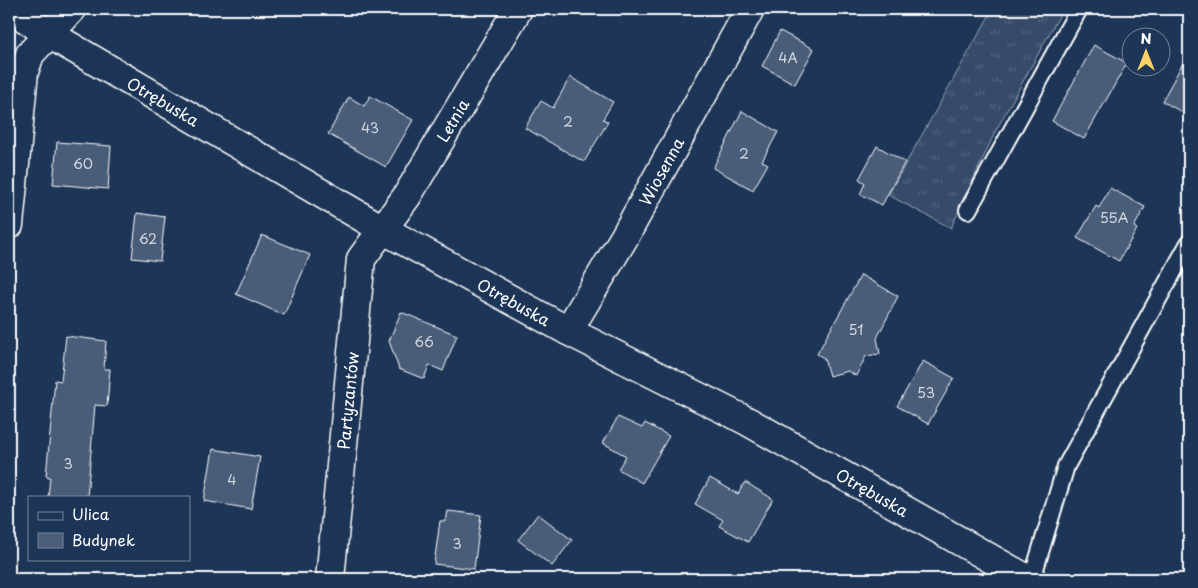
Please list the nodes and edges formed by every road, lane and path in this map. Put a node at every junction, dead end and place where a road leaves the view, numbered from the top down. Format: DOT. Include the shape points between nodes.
graph roads {
  1 [pos="10,9"];
  2 [pos="72,9"];
  3 [pos="518,9"];
  4 [pos="750,9"];
  5 [pos="1079,9"];
  6 [pos="49,34"];
  7 [pos="968,210"];
  8 [pos="9,225"];
  9 [pos="384,230"];
  10 [pos="1189,243"];
  11 [pos="568,331"];
  12 [pos="330,579"];
  13 [pos="1027,579"];
  14 [pos="1032,579"];
  1 -- 6 [label="street, Otrębuska"];
  2 -- 6 [label="street"];
  3 -- 9 [label="street, Letnia"];
  4 -- 11 [label="street, Wiosenna" via="625,236"];
  5 -- 7 [label="lane"];
  6 -- 8 [label="street" via="30,54 24,72"];
  6 -- 9 [label="street, Otrębuska"];
  9 -- 11 [label="street, Otrębuska"];
  9 -- 12 [label="street, Partyzantów" via="361,260"];
  10 -- 14 [label="lane" via="1066,466"];
  11 -- 13 [label="street, Otrębuska" via="747,421"];
}
